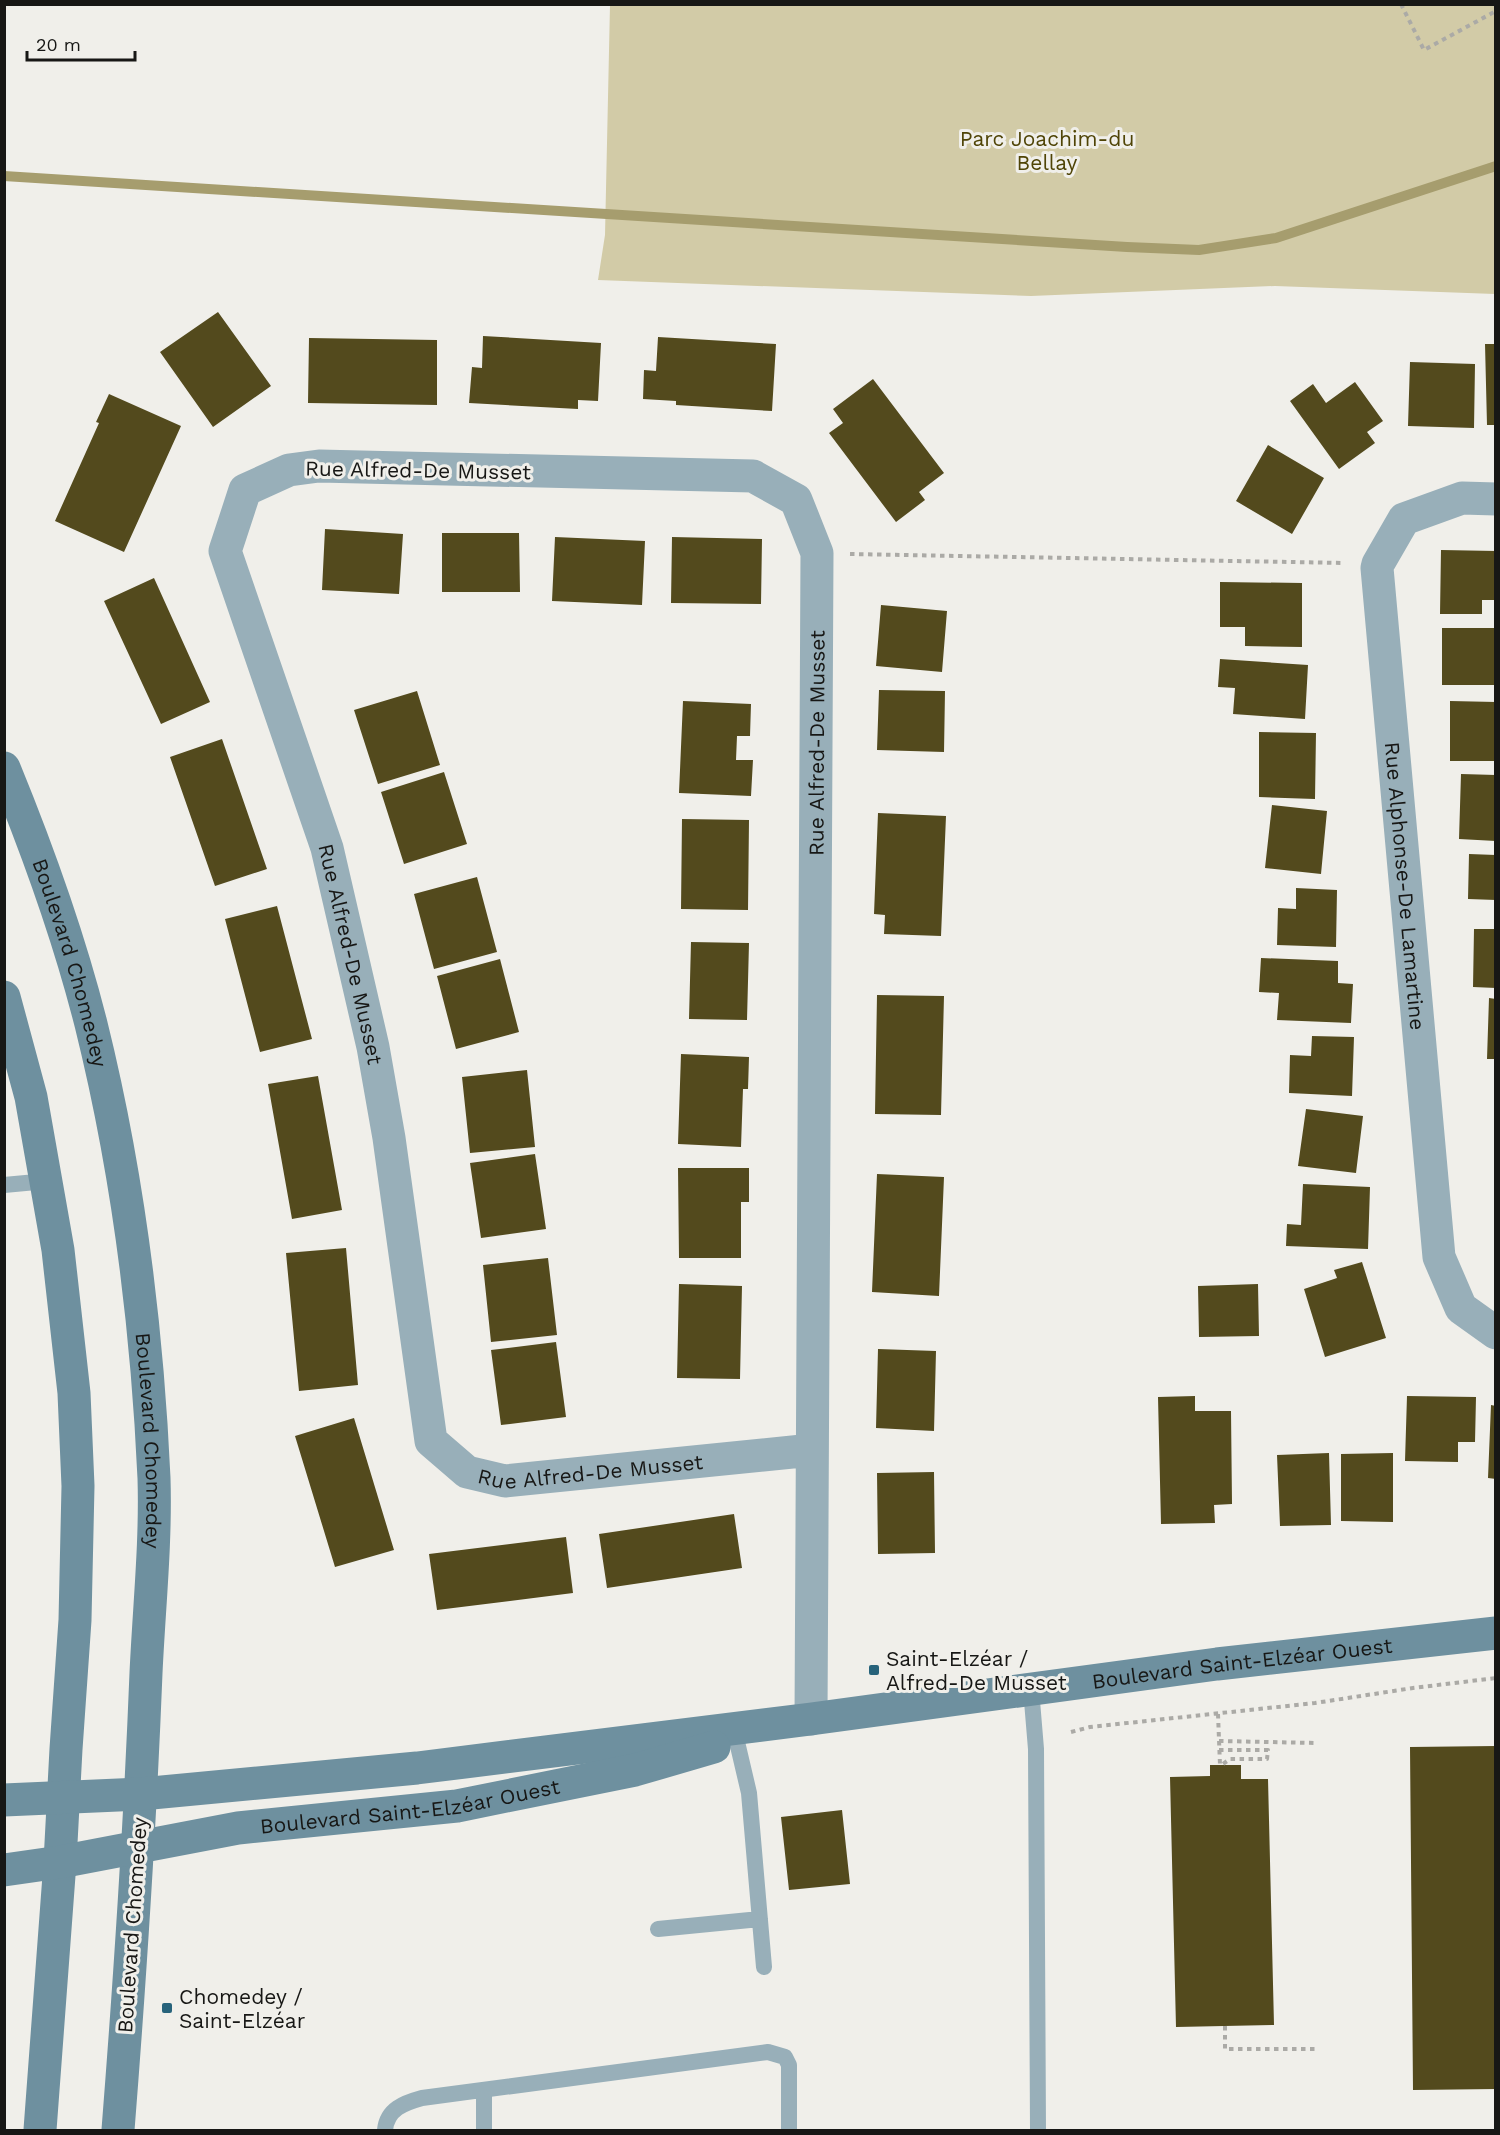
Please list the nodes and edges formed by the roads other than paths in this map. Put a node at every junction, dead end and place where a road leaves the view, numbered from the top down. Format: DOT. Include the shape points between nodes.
graph roads {
  1 [pos="1496,498"];
  2 [pos="4,768"];
  3 [pos="4,997"];
  4 [pos="47,1181"];
  5 [pos="4,1185"];
  6 [pos="1496,1333"];
  7 [pos="812,1450"];
  8 [pos="1496,1633"];
  9 [pos="1031,1689"];
  10 [pos="811,1719"];
  11 [pos="735,1735"];
  12 [pos="141,1794"];
  13 [pos="63,1797"];
  14 [pos="4,1800"];
  15 [pos="138,1847"];
  16 [pos="60,1862"];
  17 [pos="4,1870"];
  18 [pos="760,1919"];
  19 [pos="658,1929"];
  20 [pos="764,1966"];
  21 [pos="484,2090"];
  22 [pos="40,2130"];
  23 [pos="118,2130"];
  24 [pos="385,2130"];
  25 [pos="484,2130"];
  26 [pos="789,2130"];
  27 [pos="1038,2130"];
  1 -- 6 [label="street, Rue Alphonse-De Lamartine" via="1462,498 1404,519 1377,564 1439,1257 1461,1308"];
  2 -- 12 [label="street, Boulevard Chomedey" via="43,867 91,1024 118,1150 140,1286 154,1481"];
  3 -- 4 [label="street" via="31,1097"];
  4 -- 5 [label="lane"];
  4 -- 13 [label="street" via="65,1304 78,1486 75,1620"];
  7 -- 7 [label="street, Rue Alfred-De Musset" via="817,554 796,500 753,476 319,466 289,470 244,490 225,551 330,860 389,1137 431,1441 466,1473 505,1481"];
  7 -- 10 [label="street, Rue Alfred-De Musset"];
  8 -- 9 [label="street, Boulevard Saint-Elzéar Ouest"];
  9 -- 10 [label="street, Boulevard Saint-Elzéar Ouest"];
  9 -- 27 [label="lane" via="1036,1749"];
  10 -- 11 [label="street, Boulevard Saint-Elzéar Ouest"];
  11 -- 12 [label="street, Boulevard Saint-Elzéar Ouest"];
  11 -- 15 [label="street, Boulevard Saint-Elzéar Ouest" via="635,1770 457,1806 238,1828"];
  11 -- 18 [label="lane" via="749,1793"];
  12 -- 13 [label="street, Boulevard Saint-Elzéar Ouest"];
  12 -- 15 [label="street, Boulevard Chomedey"];
  13 -- 14 [label="street, Boulevard Saint-Elzéar Ouest"];
  13 -- 16 [label="street"];
  15 -- 16 [label="street, Boulevard Saint-Elzéar Ouest"];
  15 -- 23 [label="street, Boulevard Chomedey"];
  16 -- 17 [label="street, Boulevard Saint-Elzéar Ouest"];
  16 -- 22 [label="street"];
  18 -- 19 [label="lane"];
  18 -- 20 [label="lane"];
  21 -- 24 [label="lane" via="405,2103 388,2118"];
  21 -- 25 [label="lane"];
  21 -- 26 [label="lane" via="768,2052 785,2057 789,2066"];
}
